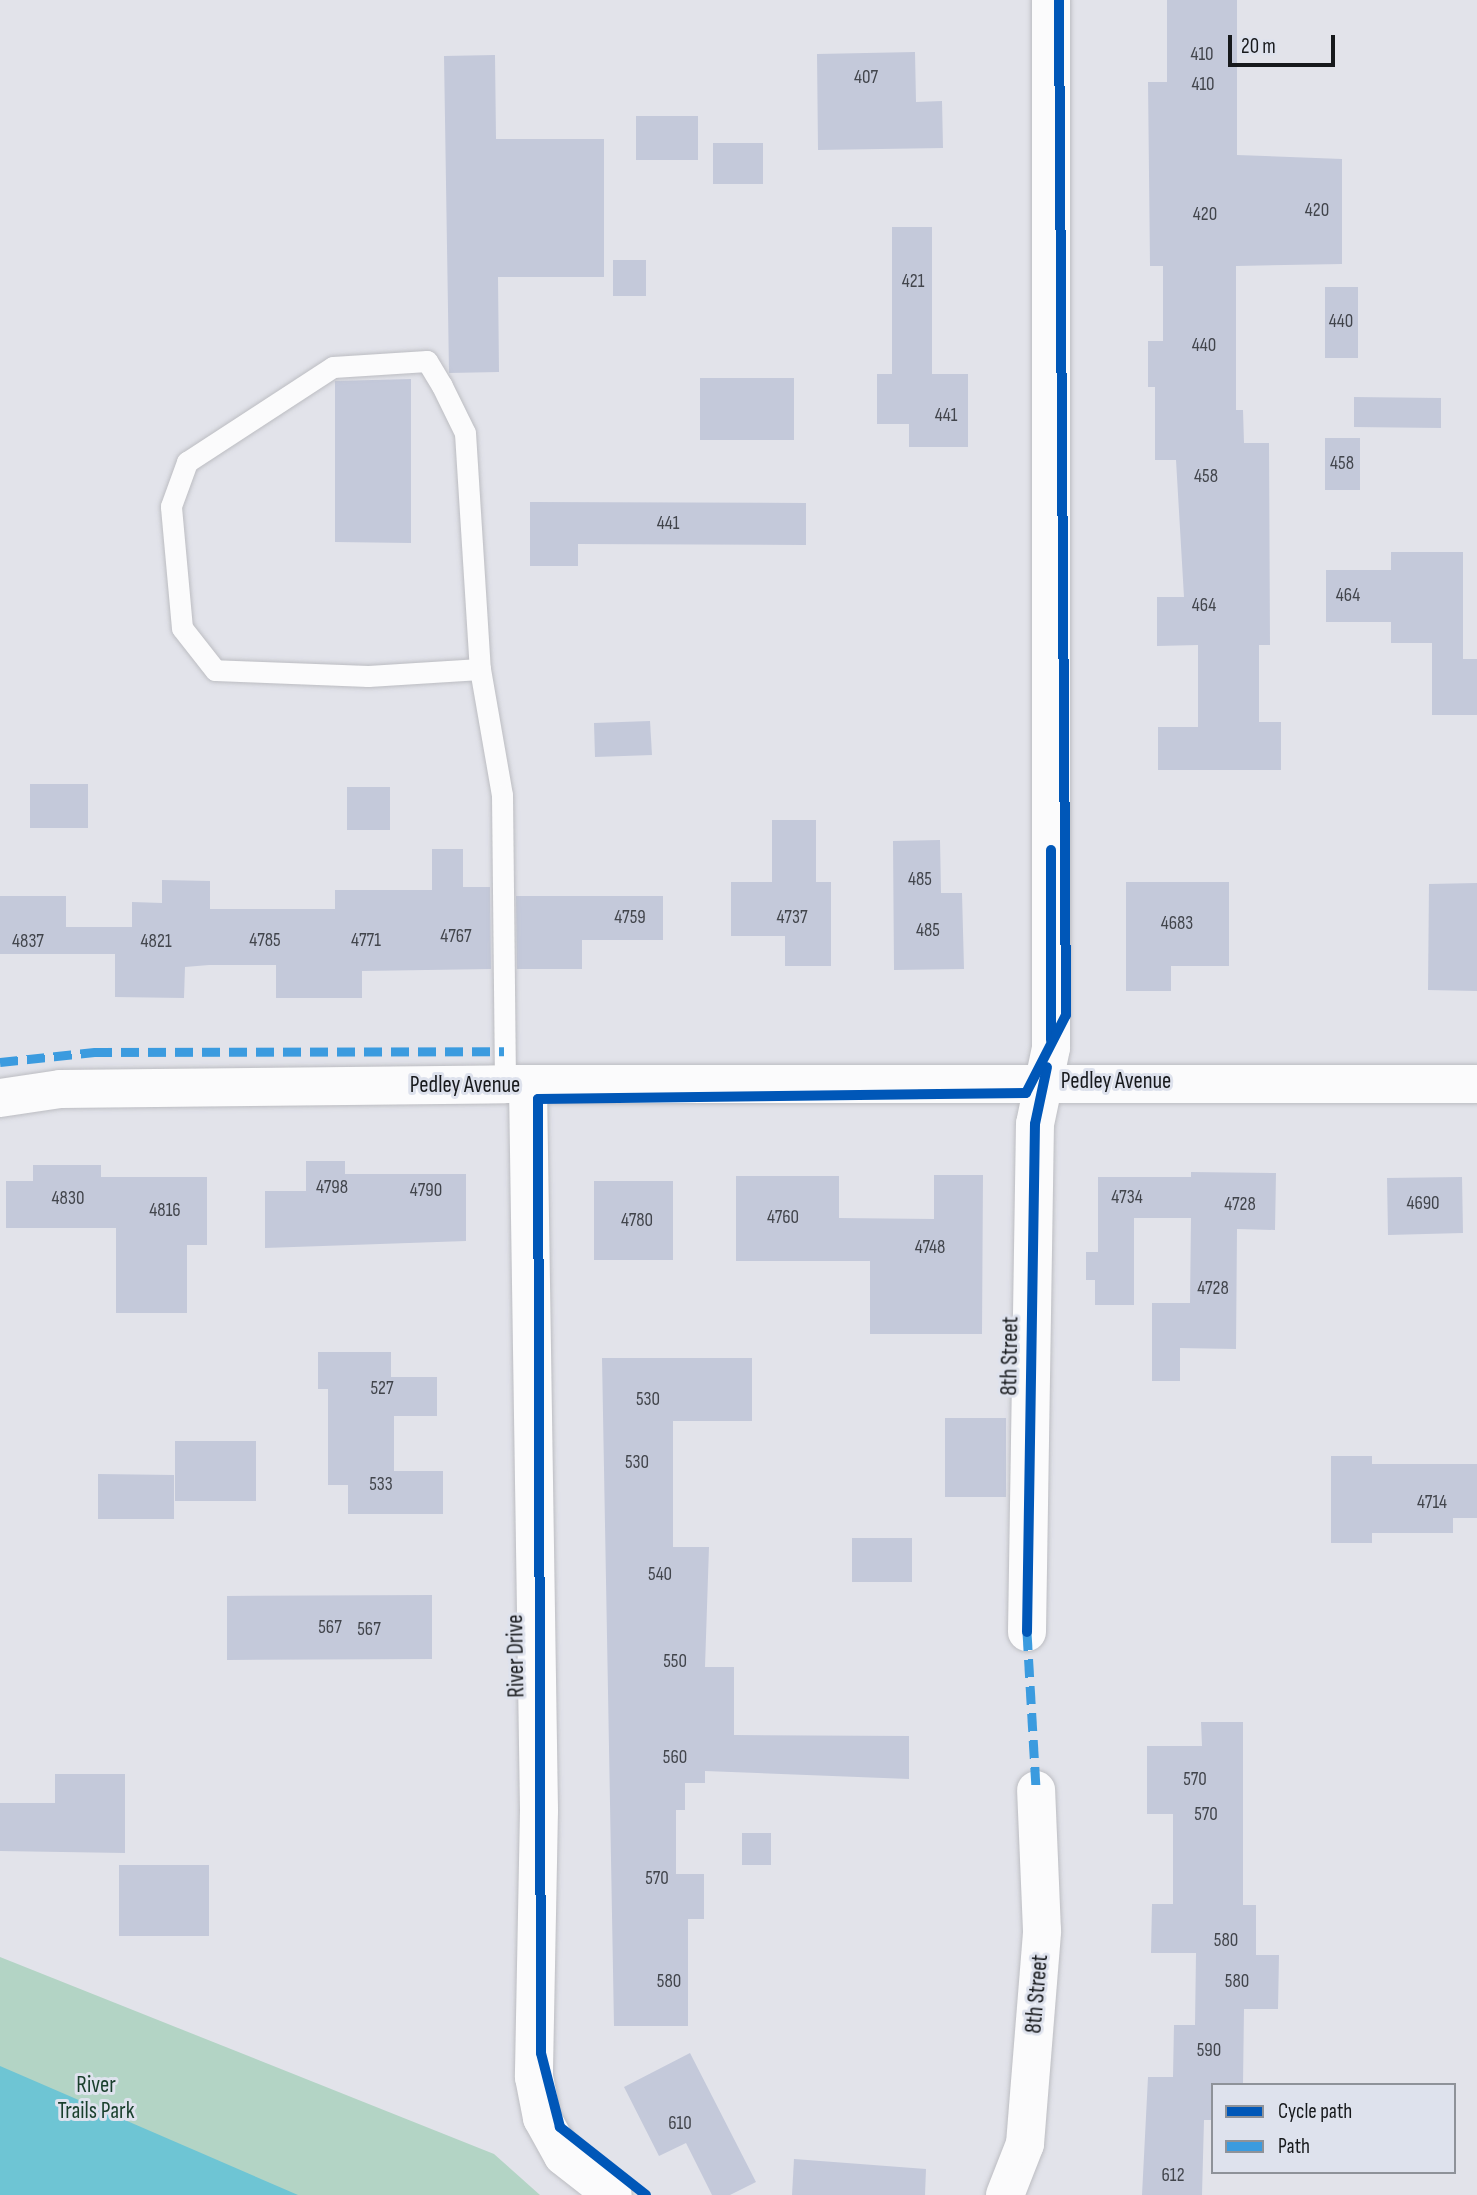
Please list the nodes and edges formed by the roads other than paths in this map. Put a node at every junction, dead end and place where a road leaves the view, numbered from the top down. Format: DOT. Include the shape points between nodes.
graph roads {
  1 [pos="1051,0"];
  2 [pos="480,669"];
  3 [pos="1043,1081"];
  4 [pos="1477,1084"];
  5 [pos="517,1085"];
  6 [pos="0,1098"];
  7 [pos="1027,1632"];
  8 [pos="1036,1790"];
  9 [pos="613,2195"];
  10 [pos="1005,2195"];
  1 -- 3 [label="street, 8th Street" via="1051,1048"];
  2 -- 2 [label="lane" via="464,433 427,361 333,367 187,462 171,506 182,628 215,670 368,676"];
  2 -- 5 [label="lane" via="502,795"];
  3 -- 4 [label="street, Pedley Avenue"];
  3 -- 5 [label="street, Pedley Avenue"];
  3 -- 7 [label="street, 8th Street" via="1035,1124"];
  5 -- 6 [label="street, Pedley Avenue" via="60,1089"];
  5 -- 9 [label="street, River Drive" via="540,1810 534,2077 542,2118 563,2157"];
  8 -- 10 [label="street, 8th Street" via="1042,1931 1025,2144"];
}
